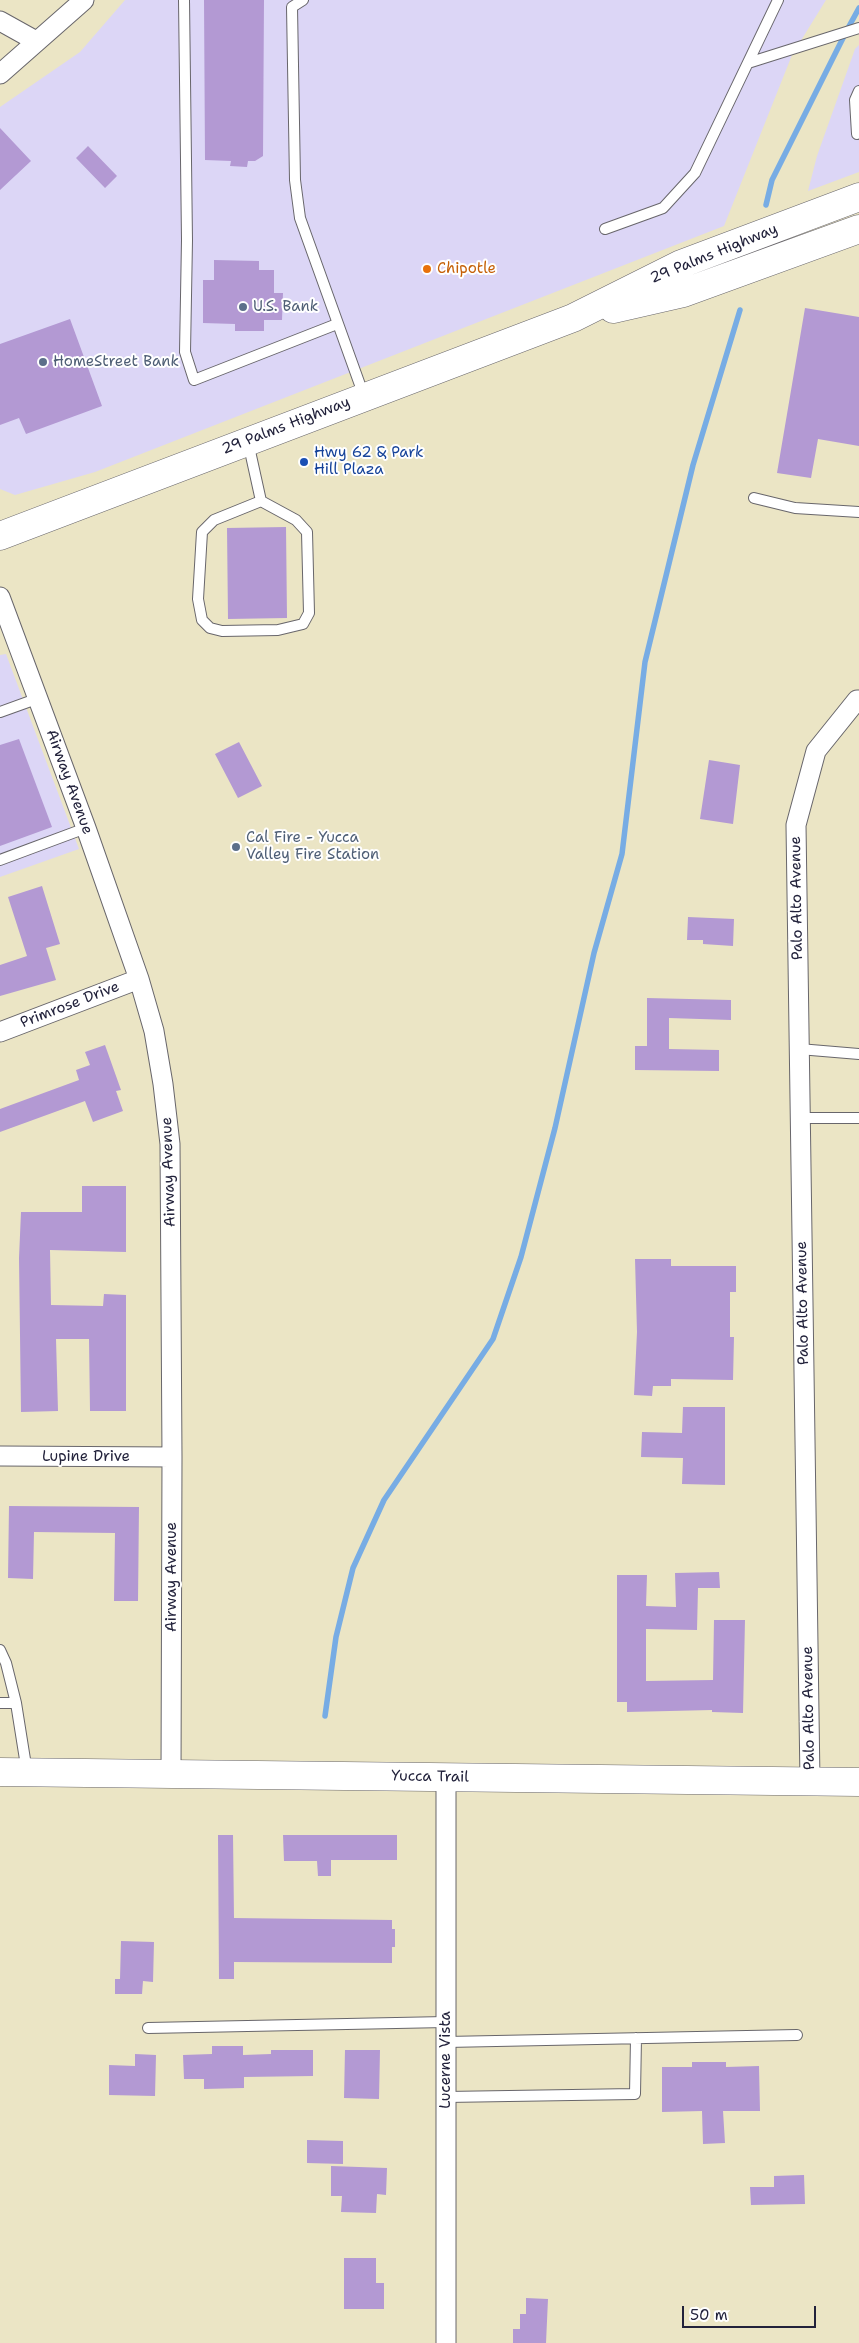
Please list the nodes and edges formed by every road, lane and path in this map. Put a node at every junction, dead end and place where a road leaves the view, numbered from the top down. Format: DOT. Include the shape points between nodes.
graph roads {
  1 [pos="84,0"];
  2 [pos="184,0"];
  3 [pos="303,0"];
  4 [pos="778,0"];
  5 [pos="0,21"];
  6 [pos="859,28"];
  7 [pos="36,41"];
  8 [pos="748,63"];
  9 [pos="0,74"];
  10 [pos="859,91"];
  11 [pos="858,134"];
  12 [pos="859,197"];
  13 [pos="605,229"];
  14 [pos="859,229"];
  15 [pos="573,318"];
  16 [pos="337,324"];
  17 [pos="364,396"];
  18 [pos="248,441"];
  19 [pos="754,498"];
  20 [pos="261,501"];
  21 [pos="859,512"];
  22 [pos="0,536"];
  23 [pos="0,598"];
  24 [pos="5,622"];
  25 [pos="39,698"];
  26 [pos="859,700"];
  27 [pos="0,712"];
  28 [pos="86,828"];
  29 [pos="0,860"];
  30 [pos="140,979"];
  31 [pos="0,1032"];
  32 [pos="799,1049"];
  33 [pos="859,1054"];
  34 [pos="800,1118"];
  35 [pos="859,1118"];
  36 [pos="0,1456"];
  37 [pos="172,1457"];
  38 [pos="0,1650"];
  39 [pos="0,1703"];
  40 [pos="16,1703"];
  41 [pos="0,1772"];
  42 [pos="27,1772"];
  43 [pos="171,1774"];
  44 [pos="446,1777"];
  45 [pos="810,1781"];
  46 [pos="859,1782"];
  47 [pos="446,2022"];
  48 [pos="148,2028"];
  49 [pos="797,2035"];
  50 [pos="636,2038"];
  51 [pos="446,2042"];
  52 [pos="446,2097"];
  53 [pos="446,2343"];
  1 -- 7 [label="street"];
  2 -- 16 [label="lane" via="185,352 194,380"];
  3 -- 16 [label="lane" via="292,6 296,190 300,218"];
  4 -- 8 [label="lane"];
  5 -- 7 [label="street"];
  6 -- 8 [label="lane"];
  7 -- 9 [label="street"];
  8 -- 13 [label="lane" via="694,173 663,208"];
  10 -- 11 [label="lane" via="855,100"];
  12 -- 15 [label="main road, 29 Palms Highway" via="681,264"];
  14 -- 15 [label="main road, 29 Palms Highway" via="683,293"];
  15 -- 17 [label="main road, 29 Palms Highway"];
  16 -- 17 [label="lane"];
  17 -- 18 [label="main road, 29 Palms Highway"];
  18 -- 20 [label="lane"];
  18 -- 22 [label="main road, 29 Palms Highway"];
  19 -- 21 [label="lane" via="795,508"];
  20 -- 20 [label="lane" via="296,520 308,532 309,614 303,624 278,630 222,631 210,628 202,620 198,599 202,532 214,520"];
  23 -- 24 [label="street, Airway Avenue"];
  24 -- 25 [label="street, Airway Avenue"];
  25 -- 27 [label="lane"];
  25 -- 28 [label="street, Airway Avenue"];
  26 -- 32 [label="street, Palo Alto Avenue" via="816,751 796,825"];
  28 -- 29 [label="lane"];
  28 -- 30 [label="street, Airway Avenue"];
  30 -- 31 [label="street, Primrose Drive"];
  30 -- 37 [label="street, Airway Avenue" via="154,1031 170,1144"];
  32 -- 33 [label="lane"];
  32 -- 34 [label="street, Palo Alto Avenue"];
  34 -- 35 [label="lane"];
  34 -- 45 [label="street, Palo Alto Avenue"];
  36 -- 37 [label="street, Lupine Drive"];
  37 -- 43 [label="street, Airway Avenue"];
  38 -- 40 [label="lane"];
  39 -- 40 [label="lane"];
  40 -- 42 [label="lane"];
  41 -- 42 [label="main road, Yucca Trail"];
  42 -- 43 [label="main road, Yucca Trail"];
  43 -- 44 [label="main road, Yucca Trail"];
  44 -- 45 [label="main road, Yucca Trail"];
  44 -- 47 [label="street, Lucerne Vista"];
  45 -- 46 [label="main road, Yucca Trail"];
  47 -- 48 [label="lane"];
  47 -- 51 [label="street, Lucerne Vista"];
  49 -- 50 [label="lane"];
  50 -- 51 [label="lane"];
  50 -- 52 [label="lane" via="635,2094"];
  51 -- 52 [label="street, Lucerne Vista"];
  52 -- 53 [label="street, Lucerne Vista"];
}
